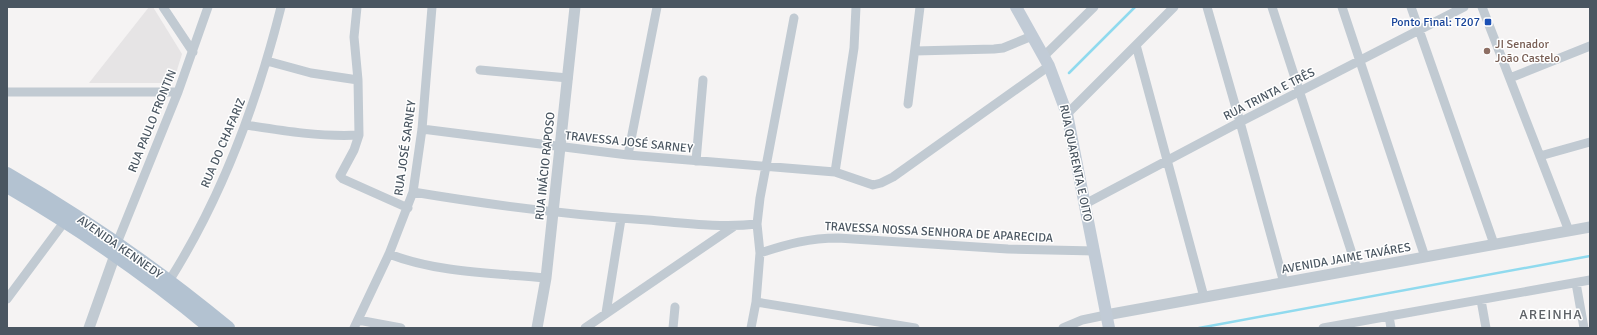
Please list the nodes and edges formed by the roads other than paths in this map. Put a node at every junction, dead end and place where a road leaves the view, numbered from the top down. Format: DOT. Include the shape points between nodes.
graph roads {
  1 [pos="163,7"];
  2 [pos="208,7"];
  3 [pos="281,7"];
  4 [pos="357,7"];
  5 [pos="432,7"];
  6 [pos="575,7"];
  7 [pos="657,7"];
  8 [pos="856,7"];
  9 [pos="920,7"];
  10 [pos="1016,7"];
  11 [pos="1094,7"];
  12 [pos="1174,7"];
  13 [pos="1207,7"];
  14 [pos="1272,7"];
  15 [pos="1342,7"];
  16 [pos="1411,7"];
  17 [pos="1464,7"];
  18 [pos="1482,7"];
  19 [pos="794,18"];
  20 [pos="1419,30"];
  21 [pos="1032,36"];
  22 [pos="1136,45"];
  23 [pos="1590,46"];
  24 [pos="916,51"];
  25 [pos="193,52"];
  26 [pos="268,61"];
  27 [pos="1046,61"];
  28 [pos="1360,61"];
  29 [pos="480,70"];
  30 [pos="568,78"];
  31 [pos="1510,78"];
  32 [pos="358,80"];
  33 [pos="703,80"];
  34 [pos="7,92"];
  35 [pos="178,92"];
  36 [pos="1299,92"];
  37 [pos="908,104"];
  38 [pos="1067,114"];
  39 [pos="1240,122"];
  40 [pos="246,125"];
  41 [pos="422,129"];
  42 [pos="359,135"];
  43 [pos="1590,142"];
  44 [pos="560,147"];
  45 [pos="628,155"];
  46 [pos="1540,156"];
  47 [pos="1167,160"];
  48 [pos="696,161"];
  49 [pos="765,165"];
  50 [pos="835,172"];
  51 [pos="7,174"];
  52 [pos="7,186"];
  53 [pos="413,192"];
  54 [pos="1085,204"];
  55 [pos="408,208"];
  56 [pos="553,212"];
  57 [pos="622,218"];
  58 [pos="65,220"];
  59 [pos="757,224"];
  60 [pos="733,227"];
  61 [pos="1590,227"];
  62 [pos="1569,231"];
  63 [pos="1494,244"];
  64 [pos="116,249"];
  65 [pos="1095,251"];
  66 [pos="760,253"];
  67 [pos="389,254"];
  68 [pos="1425,257"];
  69 [pos="1356,270"];
  70 [pos="546,278"];
  71 [pos="1590,280"];
  72 [pos="169,281"];
  73 [pos="1284,283"];
  74 [pos="1576,283"];
  75 [pos="1204,297"];
  76 [pos="7,299"];
  77 [pos="1481,300"];
  78 [pos="756,302"];
  79 [pos="675,307"];
  80 [pos="606,313"];
  81 [pos="1106,315"];
  82 [pos="1389,316"];
  83 [pos="199,323"];
  84 [pos="356,324"];
  85 [pos="89,328"];
  86 [pos="211,328"];
  87 [pos="228,328"];
  88 [pos="401,328"];
  89 [pos="537,328"];
  90 [pos="585,328"];
  91 [pos="673,328"];
  92 [pos="751,328"];
  93 [pos="915,328"];
  94 [pos="1063,328"];
  95 [pos="1109,328"];
  96 [pos="1323,328"];
  97 [pos="1391,328"];
  98 [pos="1486,328"];
  99 [pos="1584,328"];
  1 -- 25 [label="street"];
  2 -- 25 [label="street, RUA PAULO FRONTIN"];
  3 -- 26 [label="street, RUA DO CHAFARIZ"];
  4 -- 32 [label="street" via="354,37"];
  5 -- 41 [label="street, RUA JOSÉ SARNEY"];
  6 -- 30 [label="street, RUA INÁCIO RAPOSO"];
  7 -- 45 [label="street"];
  8 -- 50 [label="street" via="854,48"];
  9 -- 24 [label="street"];
  10 -- 21 [label="main road, RUA QUARENTA E OITO"];
  11 -- 27 [label="street, TRAVESSA JOSÉ SARNEY"];
  12 -- 22 [label="street"];
  13 -- 39 [label="street"];
  14 -- 36 [label="street"];
  15 -- 28 [label="street"];
  16 -- 20 [label="street"];
  17 -- 20 [label="street, RUA TRINTA E TRÊS"];
  18 -- 31 [label="street"];
  19 -- 49 [label="street"];
  20 -- 28 [label="street, RUA TRINTA E TRÊS"];
  20 -- 63 [label="street"];
  21 -- 24 [label="street" via="994,50"];
  21 -- 27 [label="main road, RUA QUARENTA E OITO"];
  22 -- 38 [label="street"];
  22 -- 47 [label="street"];
  23 -- 31 [label="street"];
  24 -- 37 [label="street"];
  25 -- 35 [label="street, RUA PAULO FRONTIN"];
  26 -- 32 [label="street" via="312,73"];
  26 -- 40 [label="street, RUA DO CHAFARIZ"];
  27 -- 38 [label="main road, RUA QUARENTA E OITO"];
  27 -- 50 [label="street, TRAVESSA JOSÉ SARNEY" via="910,166 881,184 865,183"];
  28 -- 36 [label="street, RUA TRINTA E TRÊS"];
  28 -- 68 [label="street"];
  29 -- 30 [label="street"];
  30 -- 44 [label="street, RUA INÁCIO RAPOSO"];
  31 -- 46 [label="street"];
  32 -- 42 [label="street"];
  33 -- 48 [label="street"];
  34 -- 35 [label="street"];
  35 -- 64 [label="street, RUA PAULO FRONTIN"];
  36 -- 39 [label="street, RUA TRINTA E TRÊS"];
  36 -- 69 [label="street"];
  38 -- 54 [label="main road, RUA QUARENTA E OITO"];
  39 -- 47 [label="street, RUA TRINTA E TRÊS"];
  39 -- 73 [label="street"];
  40 -- 42 [label="street" via="298,133"];
  40 -- 72 [label="street, RUA DO CHAFARIZ" via="199,229"];
  41 -- 44 [label="street, TRAVESSA JOSÉ SARNEY"];
  41 -- 53 [label="street, RUA JOSÉ SARNEY"];
  42 -- 55 [label="street" via="340,177"];
  43 -- 46 [label="street"];
  44 -- 45 [label="street, TRAVESSA JOSÉ SARNEY"];
  44 -- 56 [label="street, RUA INÁCIO RAPOSO"];
  45 -- 48 [label="street, TRAVESSA JOSÉ SARNEY"];
  46 -- 62 [label="street"];
  47 -- 54 [label="street, RUA TRINTA E TRÊS"];
  47 -- 75 [label="street"];
  48 -- 49 [label="street, TRAVESSA JOSÉ SARNEY"];
  49 -- 50 [label="street, TRAVESSA JOSÉ SARNEY"];
  49 -- 59 [label="street"];
  51 -- 64 [label="main road, AVENIDA KENNEDY" via="63,208"];
  52 -- 58 [label="main road, AVENIDA KENNEDY"];
  53 -- 55 [label="street, RUA JOSÉ SARNEY"];
  53 -- 56 [label="street"];
  54 -- 65 [label="main road, RUA QUARENTA E OITO"];
  55 -- 67 [label="street, RUA JOSÉ SARNEY"];
  56 -- 57 [label="street"];
  56 -- 70 [label="street, RUA INÁCIO RAPOSO"];
  57 -- 60 [label="street"];
  57 -- 80 [label="street"];
  58 -- 64 [label="main road, AVENIDA KENNEDY"];
  58 -- 76 [label="street"];
  59 -- 60 [label="street"];
  59 -- 66 [label="street"];
  60 -- 80 [label="street"];
  61 -- 62 [label="street, AVENIDA JAIME TAVÁRES"];
  62 -- 63 [label="street, AVENIDA JAIME TAVÁRES"];
  63 -- 68 [label="street, AVENIDA JAIME TAVÁRES"];
  64 -- 72 [label="main road, AVENIDA KENNEDY"];
  64 -- 83 [label="main road, AVENIDA KENNEDY"];
  64 -- 85 [label="street, RUA PAULO FRONTIN"];
  65 -- 66 [label="street, TRAVESSA NOSSA SENHORA DE APARECIDA" via="1008,249 814,238"];
  65 -- 81 [label="main road, RUA QUARENTA E OITO"];
  66 -- 78 [label="street"];
  67 -- 70 [label="street" via="441,268"];
  67 -- 84 [label="street, RUA JOSÉ SARNEY"];
  68 -- 69 [label="street, AVENIDA JAIME TAVÁRES"];
  69 -- 73 [label="street, AVENIDA JAIME TAVÁRES"];
  70 -- 89 [label="street, RUA INÁCIO RAPOSO"];
  71 -- 74 [label="street"];
  72 -- 87 [label="main road, AVENIDA KENNEDY"];
  73 -- 75 [label="street, AVENIDA JAIME TAVÁRES"];
  74 -- 77 [label="street"];
  74 -- 99 [label="street"];
  75 -- 81 [label="street, AVENIDA JAIME TAVÁRES"];
  77 -- 82 [label="street"];
  77 -- 98 [label="street"];
  78 -- 92 [label="street"];
  78 -- 93 [label="street"];
  79 -- 91 [label="street"];
  80 -- 90 [label="street"];
  81 -- 94 [label="street" via="1082,320"];
  81 -- 95 [label="main road, RUA QUARENTA E OITO"];
  82 -- 96 [label="street"];
  82 -- 97 [label="street"];
  83 -- 86 [label="main road, AVENIDA KENNEDY"];
  84 -- 88 [label="street"];
}
